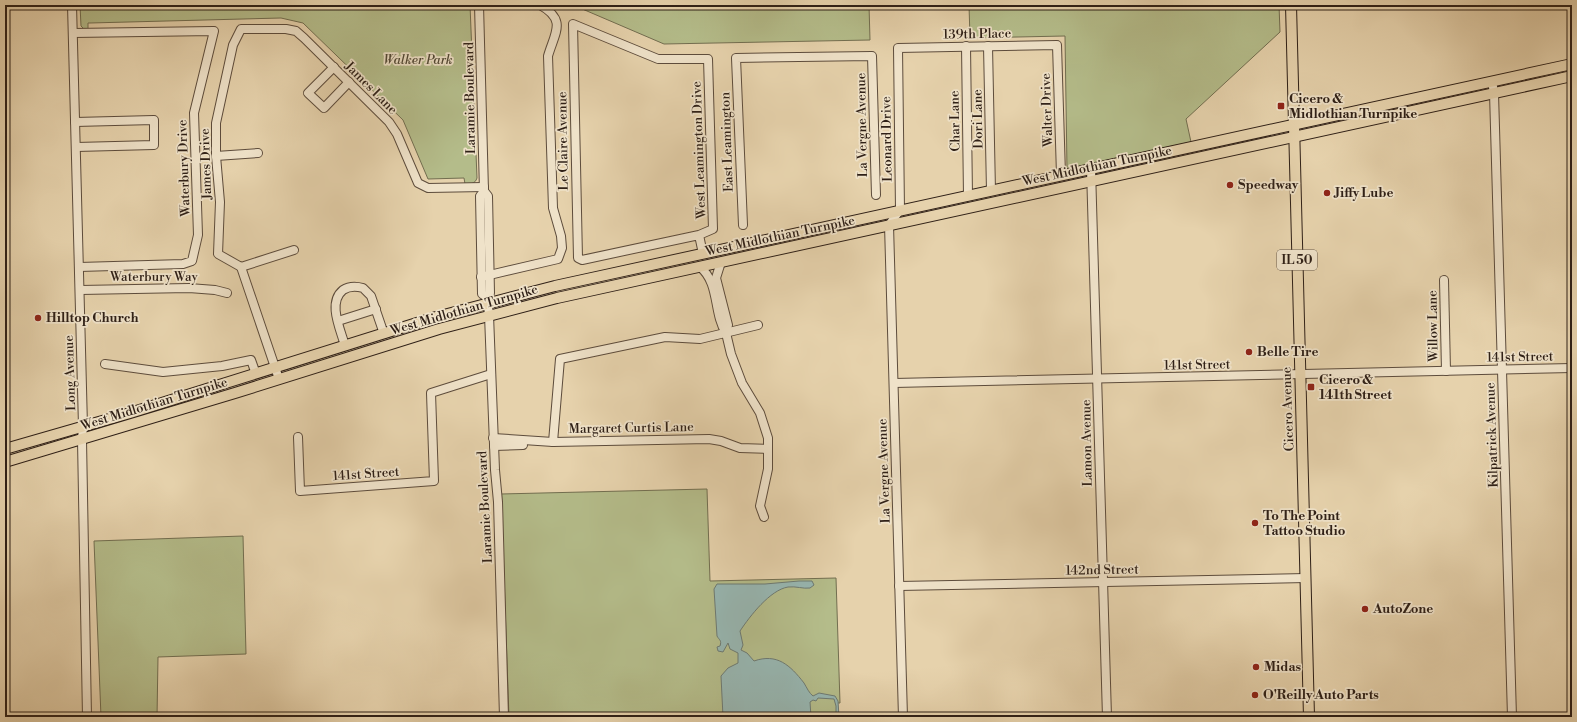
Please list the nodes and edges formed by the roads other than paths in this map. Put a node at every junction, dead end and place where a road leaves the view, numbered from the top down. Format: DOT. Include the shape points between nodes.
graph roads {
  1 [pos="72,5"];
  2 [pos="480,5"];
  3 [pos="540,5"];
  4 [pos="1291,5"];
  5 [pos="241,29"];
  6 [pos="72,34"];
  7 [pos="1057,45"];
  8 [pos="966,46"];
  9 [pos="988,46"];
  10 [pos="898,48"];
  11 [pos="872,56"];
  12 [pos="708,59"];
  13 [pos="1572,64"];
  14 [pos="334,67"];
  15 [pos="1572,76"];
  16 [pos="1492,81"];
  17 [pos="349,82"];
  18 [pos="1494,93"];
  19 [pos="75,122"];
  20 [pos="1294,124"];
  21 [pos="1294,137"];
  22 [pos="76,148"];
  23 [pos="258,154"];
  24 [pos="216,156"];
  25 [pos="1091,169"];
  26 [pos="1061,175"];
  27 [pos="1092,181"];
  28 [pos="484,189"];
  29 [pos="991,191"];
  30 [pos="876,194"];
  31 [pos="968,196"];
  32 [pos="900,210"];
  33 [pos="743,225"];
  34 [pos="889,225"];
  35 [pos="699,235"];
  36 [pos="294,250"];
  37 [pos="703,254"];
  38 [pos="721,262"];
  39 [pos="705,266"];
  40 [pos="79,267"];
  41 [pos="241,267"];
  42 [pos="485,276"];
  43 [pos="1444,280"];
  44 [pos="80,290"];
  45 [pos="227,293"];
  46 [pos="487,300"];
  47 [pos="376,309"];
  48 [pos="489,315"];
  49 [pos="338,321"];
  50 [pos="758,325"];
  51 [pos="726,333"];
  52 [pos="384,334"];
  53 [pos="345,346"];
  54 [pos="105,364"];
  55 [pos="275,368"];
  56 [pos="1572,368"];
  57 [pos="1502,369"];
  58 [pos="1446,371"];
  59 [pos="256,374"];
  60 [pos="491,374"];
  61 [pos="1300,374"];
  62 [pos="279,379"];
  63 [pos="1098,379"];
  64 [pos="894,383"];
  65 [pos="83,426"];
  66 [pos="298,436"];
  67 [pos="82,440"];
  68 [pos="494,442"];
  69 [pos="553,442"];
  70 [pos="5,449"];
  71 [pos="768,449"];
  72 [pos="5,462"];
  73 [pos="764,517"];
  74 [pos="1306,578"];
  75 [pos="1102,582"];
  76 [pos="899,586"];
  77 [pos="87,717"];
  78 [pos="504,717"];
  79 [pos="903,717"];
  80 [pos="1106,717"];
  81 [pos="1309,717"];
  82 [pos="1512,717"];
  1 -- 6 [label="street, Long Avenue"];
  2 -- 28 [label="street, Laramie Boulevard"];
  3 -- 42 [label="street" via="551,12 557,22 556,34 548,56 553,208 562,248 558,259"];
  4 -- 20 [label="main road, Cicero Avenue / IL 50"];
  5 -- 14 [label="street, James Lane" via="296,31"];
  5 -- 24 [label="street, James Drive" via="232,46 216,123"];
  6 -- 19 [label="street, Long Avenue"];
  6 -- 40 [label="street, Waterbury Drive" via="214,31 194,113 198,235 192,261 183,264"];
  7 -- 9 [label="street, 139th Place"];
  7 -- 26 [label="street, Walter Drive"];
  8 -- 9 [label="street, 139th Place"];
  8 -- 10 [label="street, 139th Place"];
  8 -- 31 [label="street, Char Lane"];
  9 -- 29 [label="street, Dori Lane"];
  10 -- 32 [label="street, Leonard Drive"];
  11 -- 30 [label="street, La Vergne Avenue"];
  11 -- 33 [label="street, East Leamington" via="736,58"];
  12 -- 35 [label="street, West Leamington Drive" via="714,229"];
  12 -- 35 [label="street, Le Claire Avenue" via="658,60 573,24 578,258 582,260"];
  13 -- 16 [label="main road, West Midlothian Turnpike"];
  14 -- 17 [label="street, James Lane"];
  14 -- 17 [label="street" via="308,93 324,108"];
  15 -- 18 [label="main road, West Midlothian Turnpike"];
  16 -- 18 [label="street, Kilpatrick Avenue"];
  16 -- 20 [label="main road, West Midlothian Turnpike"];
  17 -- 28 [label="street, James Lane" via="389,122 397,134 418,183 428,188"];
  18 -- 21 [label="main road, West Midlothian Turnpike"];
  18 -- 57 [label="street, Kilpatrick Avenue"];
  19 -- 22 [label="street, Long Avenue"];
  19 -- 22 [label="street" via="154,120 154,146"];
  20 -- 21 [label="main road, Cicero Avenue / IL 50"];
  20 -- 25 [label="main road, West Midlothian Turnpike"];
  21 -- 27 [label="main road, West Midlothian Turnpike"];
  21 -- 61 [label="main road, Cicero Avenue / IL 50"];
  22 -- 40 [label="street, Long Avenue"];
  23 -- 24 [label="street"];
  24 -- 41 [label="street, James Drive" via="220,202 218,254"];
  25 -- 26 [label="main road, West Midlothian Turnpike"];
  25 -- 27 [label="street, Lamon Avenue"];
  26 -- 29 [label="main road, West Midlothian Turnpike"];
  27 -- 34 [label="main road, West Midlothian Turnpike"];
  27 -- 63 [label="street, Lamon Avenue"];
  28 -- 42 [label="street, Laramie Boulevard" via="488,196"];
  29 -- 31 [label="main road, West Midlothian Turnpike"];
  31 -- 32 [label="main road, West Midlothian Turnpike"];
  32 -- 34 [label="street"];
  32 -- 37 [label="main road, West Midlothian Turnpike"];
  34 -- 38 [label="main road, West Midlothian Turnpike"];
  34 -- 64 [label="street, La Vergne Avenue"];
  35 -- 37 [label="street, West Leamington Drive"];
  36 -- 41 [label="street"];
  37 -- 39 [label="main road"];
  37 -- 46 [label="main road, West Midlothian Turnpike"];
  38 -- 39 [label="main road, West Midlothian Turnpike"];
  38 -- 51 [label="street" via="716,278 728,325"];
  39 -- 48 [label="main road, West Midlothian Turnpike"];
  39 -- 51 [label="street" via="721,326"];
  40 -- 44 [label="street, Long Avenue"];
  41 -- 55 [label="street"];
  42 -- 46 [label="street, Laramie Boulevard" via="490,293"];
  43 -- 58 [label="street, Willow Lane"];
  44 -- 45 [label="street, Waterbury Way" via="194,288"];
  44 -- 65 [label="street, Long Avenue"];
  46 -- 48 [label="street, Laramie Boulevard"];
  46 -- 52 [label="main road, West Midlothian Turnpike"];
  47 -- 49 [label="street"];
  47 -- 49 [label="street" via="367,291 357,286 350,287 337,296"];
  47 -- 52 [label="street"];
  48 -- 60 [label="street, Laramie Boulevard"];
  48 -- 62 [label="main road, West Midlothian Turnpike"];
  49 -- 53 [label="street"];
  50 -- 51 [label="street"];
  51 -- 69 [label="street" via="694,340 665,337 560,359"];
  51 -- 71 [label="street" via="737,371 765,426"];
  52 -- 53 [label="main road, West Midlothian Turnpike"];
  53 -- 55 [label="main road, West Midlothian Turnpike"];
  54 -- 59 [label="street" via="164,372 251,360"];
  55 -- 59 [label="main road, West Midlothian Turnpike"];
  55 -- 62 [label="street"];
  56 -- 57 [label="street, 141st Street"];
  57 -- 58 [label="street, 141st Street"];
  57 -- 82 [label="street, Kilpatrick Avenue"];
  58 -- 61 [label="street, 141st Street"];
  59 -- 65 [label="main road, West Midlothian Turnpike"];
  60 -- 66 [label="street, 141st Street" via="431,393 434,481 300,491"];
  60 -- 68 [label="street, Laramie Boulevard"];
  61 -- 63 [label="street, 141st Street"];
  61 -- 74 [label="main road, Cicero Avenue / IL 50"];
  62 -- 67 [label="main road, West Midlothian Turnpike"];
  63 -- 64 [label="street, 141st Street"];
  63 -- 75 [label="street, Lamon Avenue"];
  64 -- 76 [label="street, La Vergne Avenue"];
  65 -- 67 [label="street, Long Avenue"];
  65 -- 70 [label="main road, West Midlothian Turnpike"];
  67 -- 72 [label="main road, West Midlothian Turnpike"];
  67 -- 77 [label="street, Long Avenue"];
  68 -- 69 [label="street, Margaret Curtis Lane" via="546,445"];
  68 -- 78 [label="street, Laramie Boulevard"];
  69 -- 71 [label="street, Margaret Curtis Lane" via="703,439 748,449"];
  71 -- 73 [label="street" via="767,479 760,506"];
  74 -- 75 [label="street, 142nd Street"];
  74 -- 81 [label="main road, Cicero Avenue / IL 50"];
  75 -- 76 [label="street, 142nd Street"];
  75 -- 80 [label="street, Lamon Avenue"];
  76 -- 79 [label="street, La Vergne Avenue"];
}
